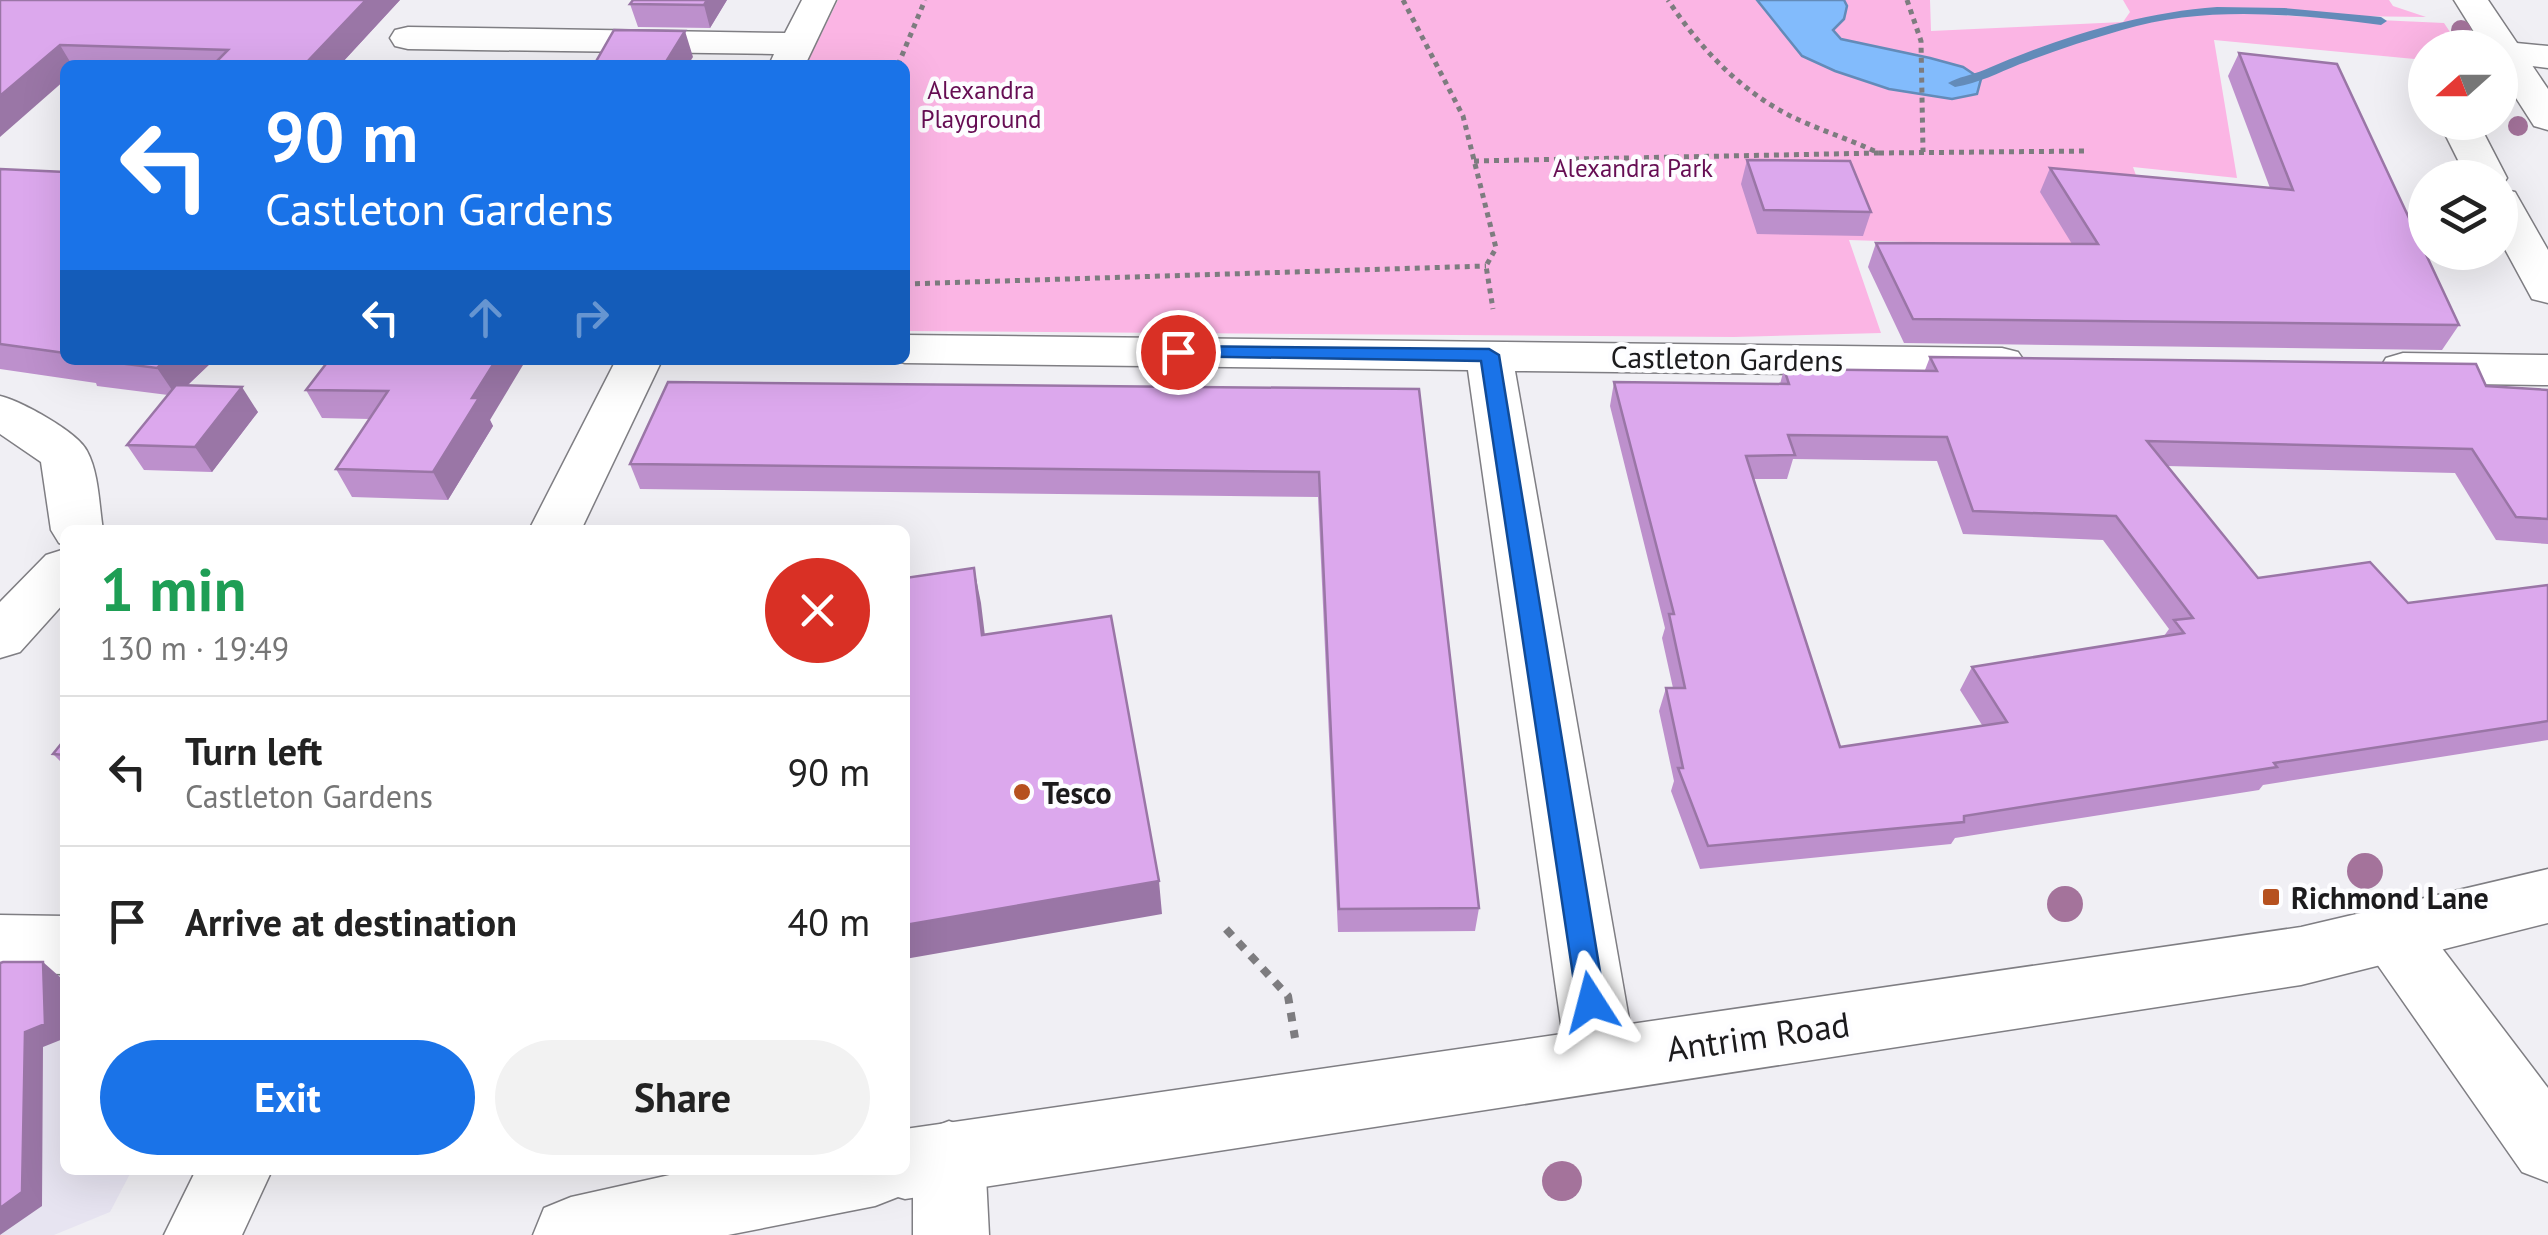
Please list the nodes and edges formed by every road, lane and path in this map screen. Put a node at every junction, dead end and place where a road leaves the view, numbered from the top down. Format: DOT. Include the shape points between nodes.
graph roads {
  1 [pos="819,0"];
  2 [pos="924,0"];
  3 [pos="1404,0"];
  4 [pos="1668,0"];
  5 [pos="1907,0"];
  6 [pos="2470,0"];
  7 [pos="2491,30"];
  8 [pos="408,38"];
  9 [pos="2518,53"];
  10 [pos="792,55"];
  11 [pos="2548,57"];
  12 [pos="900,60"];
  13 [pos="2518,71"];
  14 [pos="2548,118"];
  15 [pos="2089,151"];
  16 [pos="1923,152"];
  17 [pos="1879,153"];
  18 [pos="1474,162"];
  19 [pos="2518,234"];
  20 [pos="1486,266"];
  21 [pos="910,284"];
  22 [pos="2548,290"];
  23 [pos="910,350"];
  24 [pos="1489,355"];
  25 [pos="2043,362"];
  26 [pos="638,365"];
  27 [pos="2354,367"];
  28 [pos="2548,370"];
  29 [pos="0,411"];
  30 [pos="75,525"];
  31 [pos="558,525"];
  32 [pos="60,573"];
  33 [pos="0,638"];
  34 [pos="2548,896"];
  35 [pos="1226,929"];
  36 [pos="2393,934"];
  37 [pos="0,944"];
  38 [pos="60,946"];
  39 [pos="1601,1059"];
  40 [pos="1305,1103"];
  41 [pos="2548,1146"];
  42 [pos="927,1160"];
  43 [pos="232,1175"];
  44 [pos="849,1175"];
  45 [pos="202,1235"];
  46 [pos="571,1235"];
  47 [pos="951,1235"];
  1 -- 10 [label="street"];
  2 -- 12 [label="path"];
  3 -- 18 [label="path" via="1464,116"];
  4 -- 17 [label="path" via="1705,48 1762,100"];
  5 -- 16 [label="path" via="1921,40"];
  6 -- 7 [label="street"];
  8 -- 10 [label="street"];
  9 -- 11 [label="street"];
  13 -- 14 [label="street"];
  15 -- 16 [label="path"];
  16 -- 17 [label="path"];
  17 -- 18 [label="path"];
  18 -- 20 [label="path" via="1496,248"];
  19 -- 22 [label="street"];
  20 -- 21 [label="path"];
  20 -- 24 [label="path" via="1493,312"];
  23 -- 24 [label="street, Castleton Gardens"];
  24 -- 25 [label="street, Castleton Gardens"];
  24 -- 39 [label="street"];
  26 -- 31 [label="street"];
  27 -- 28 [label="street"];
  29 -- 30 [label="street" via="65,455"];
  32 -- 33 [label="street"];
  34 -- 36 [label="street, Antrim Road"];
  35 -- 40 [label="path" via="1288,996"];
  36 -- 39 [label="street, Antrim Road" via="2300,956"];
  36 -- 41 [label="street"];
  37 -- 38 [label="street"];
  39 -- 40 [label="street, Antrim Road"];
  40 -- 42 [label="street, Antrim Road"];
  42 -- 47 [label="street"];
  43 -- 45 [label="street"];
  44 -- 46 [label="street"];
}
